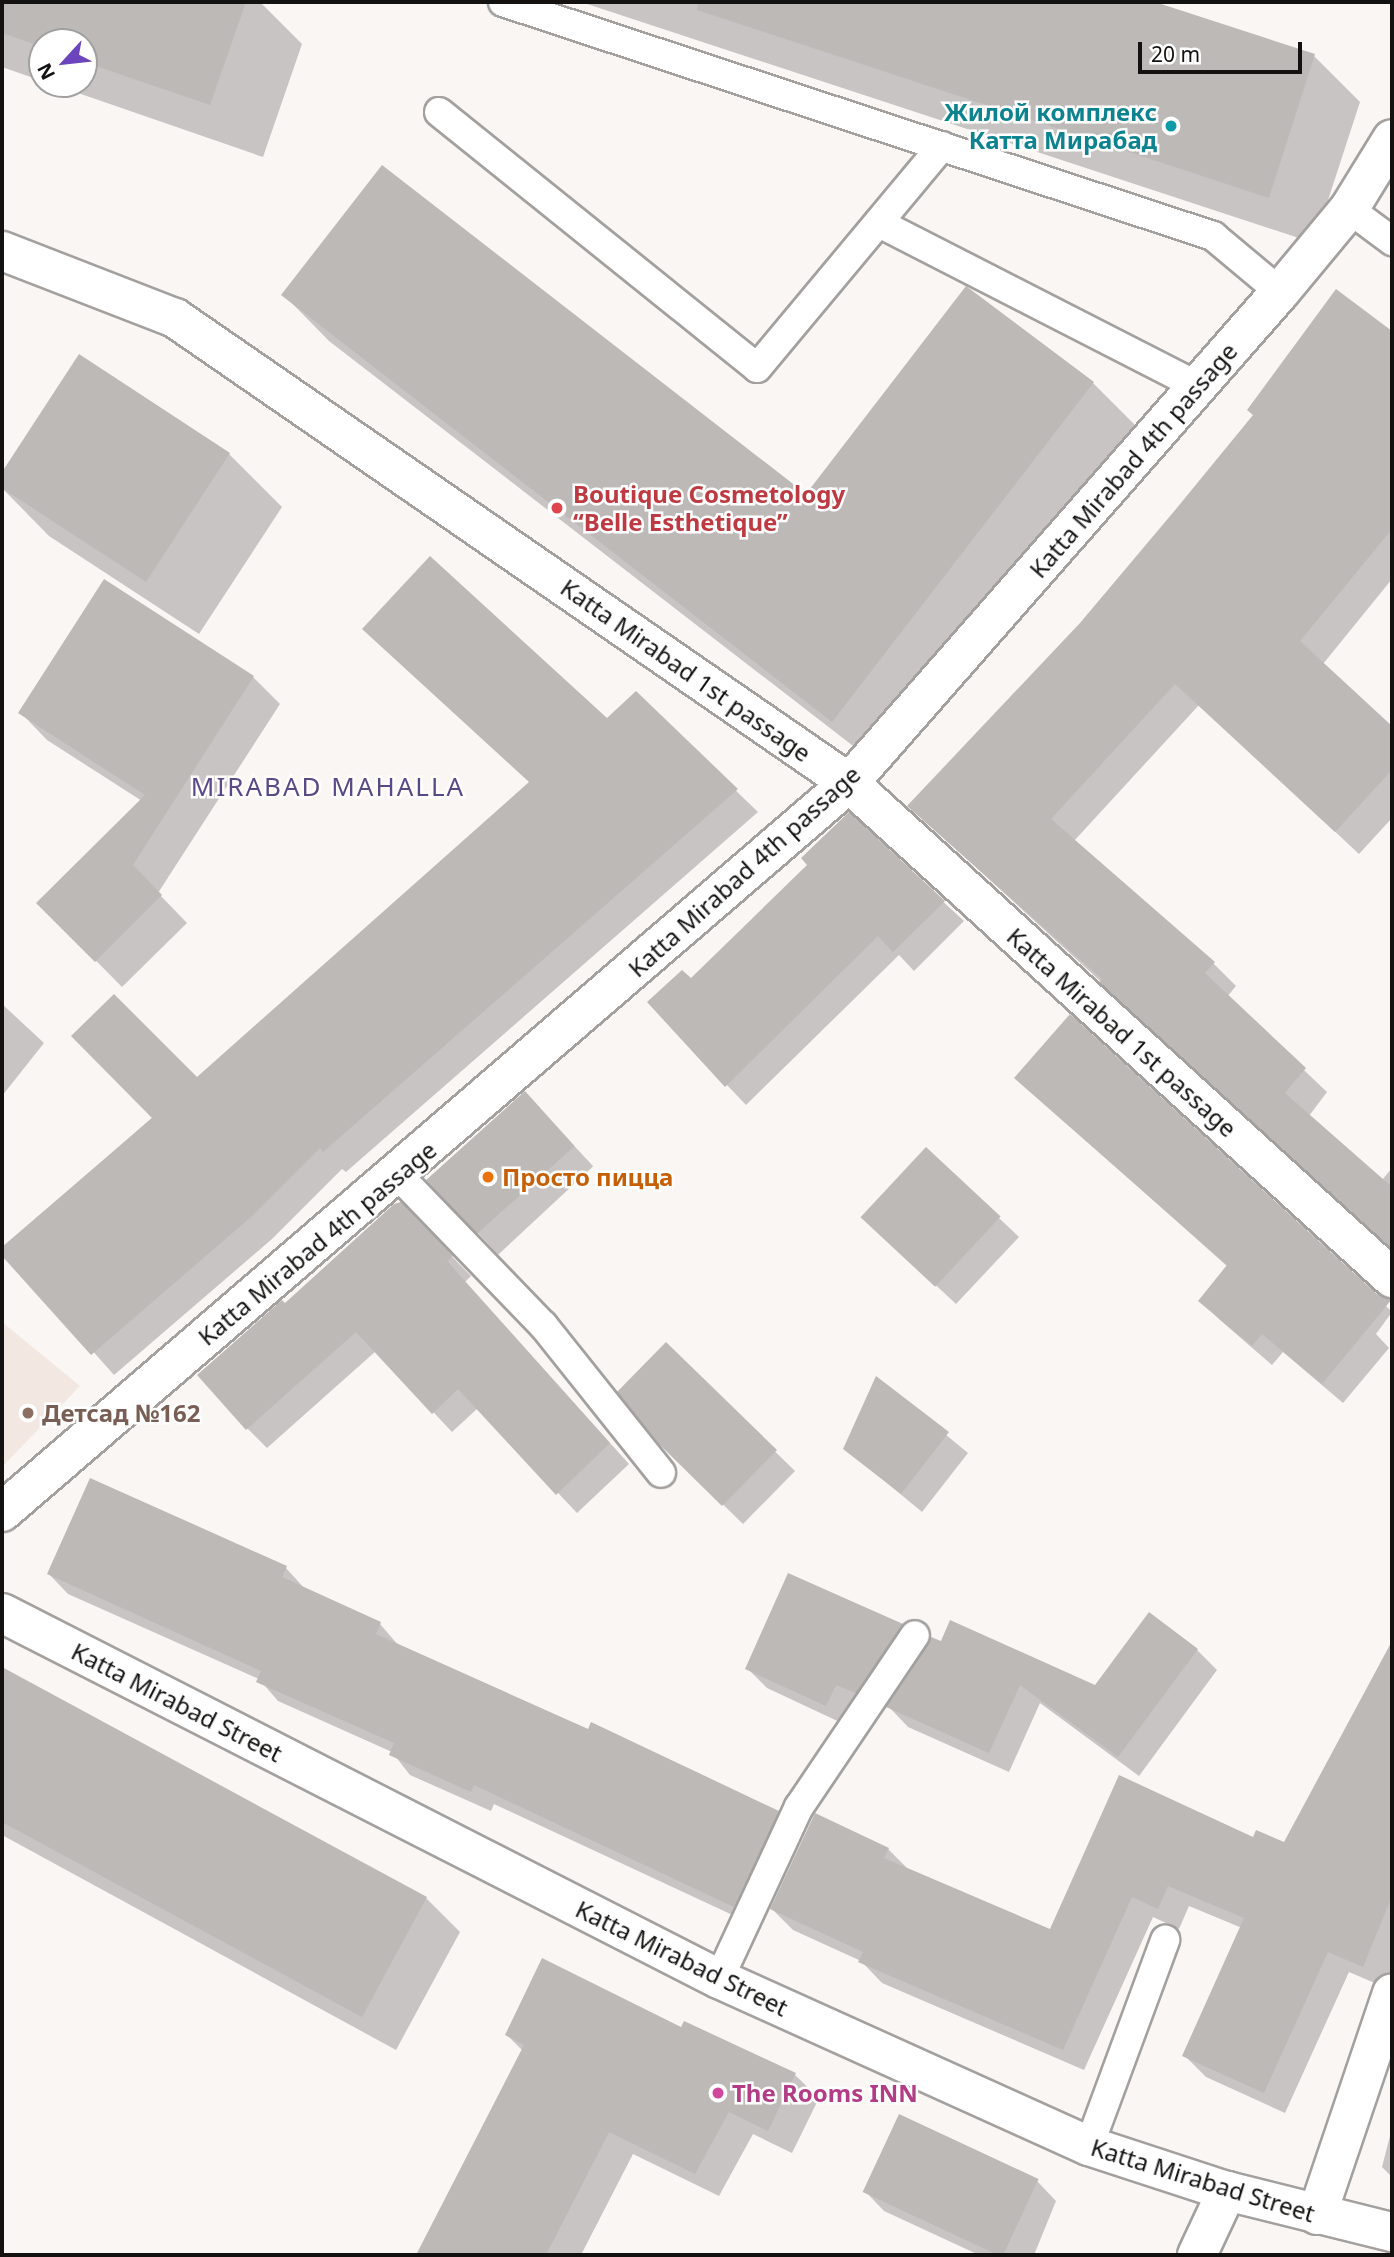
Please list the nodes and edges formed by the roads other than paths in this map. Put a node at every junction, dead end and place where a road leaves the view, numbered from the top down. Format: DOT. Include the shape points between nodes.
graph roads {
  1 [pos="503,2"];
  2 [pos="439,112"];
  3 [pos="1392,139"];
  4 [pos="942,146"];
  5 [pos="1349,209"];
  6 [pos="879,222"];
  7 [pos="1392,241"];
  8 [pos="2,251"];
  9 [pos="1280,292"];
  10 [pos="1197,386"];
  11 [pos="849,783"];
  12 [pos="398,1175"];
  13 [pos="1392,1278"];
  14 [pos="661,1473"];
  15 [pos="2,1512"];
  16 [pos="2,1613"];
  17 [pos="915,1635"];
  18 [pos="1165,1940"];
  19 [pos="719,1979"];
  20 [pos="1392,1993"];
  21 [pos="1089,2146"];
  22 [pos="1227,2191"];
  23 [pos="1317,2215"];
  24 [pos="1392,2232"];
  25 [pos="1196,2255"];
  1 -- 4 [label="lane"];
  2 -- 6 [label="lane" via="757,368"];
  3 -- 5 [label="street, Katta Mirabad 4th passage"];
  4 -- 6 [label="lane"];
  4 -- 9 [label="lane" via="1213,236"];
  5 -- 7 [label="lane"];
  5 -- 9 [label="street, Katta Mirabad 4th passage"];
  6 -- 10 [label="lane"];
  8 -- 11 [label="street, Katta Mirabad 1st passage" via="175,318"];
  9 -- 10 [label="street, Katta Mirabad 4th passage"];
  10 -- 11 [label="street, Katta Mirabad 4th passage"];
  11 -- 12 [label="street, Katta Mirabad 4th passage"];
  11 -- 13 [label="street, Katta Mirabad 1st passage"];
  12 -- 14 [label="lane" via="543,1325"];
  12 -- 15 [label="street, Katta Mirabad 4th passage"];
  16 -- 19 [label="street, Katta Mirabad Street"];
  17 -- 19 [label="lane" via="799,1807"];
  18 -- 21 [label="lane"];
  19 -- 21 [label="street, Katta Mirabad Street"];
  20 -- 23 [label="street"];
  21 -- 22 [label="street, Katta Mirabad Street"];
  22 -- 23 [label="street, Katta Mirabad Street"];
  22 -- 25 [label="street"];
  23 -- 24 [label="street, Katta Mirabad Street"];
}
